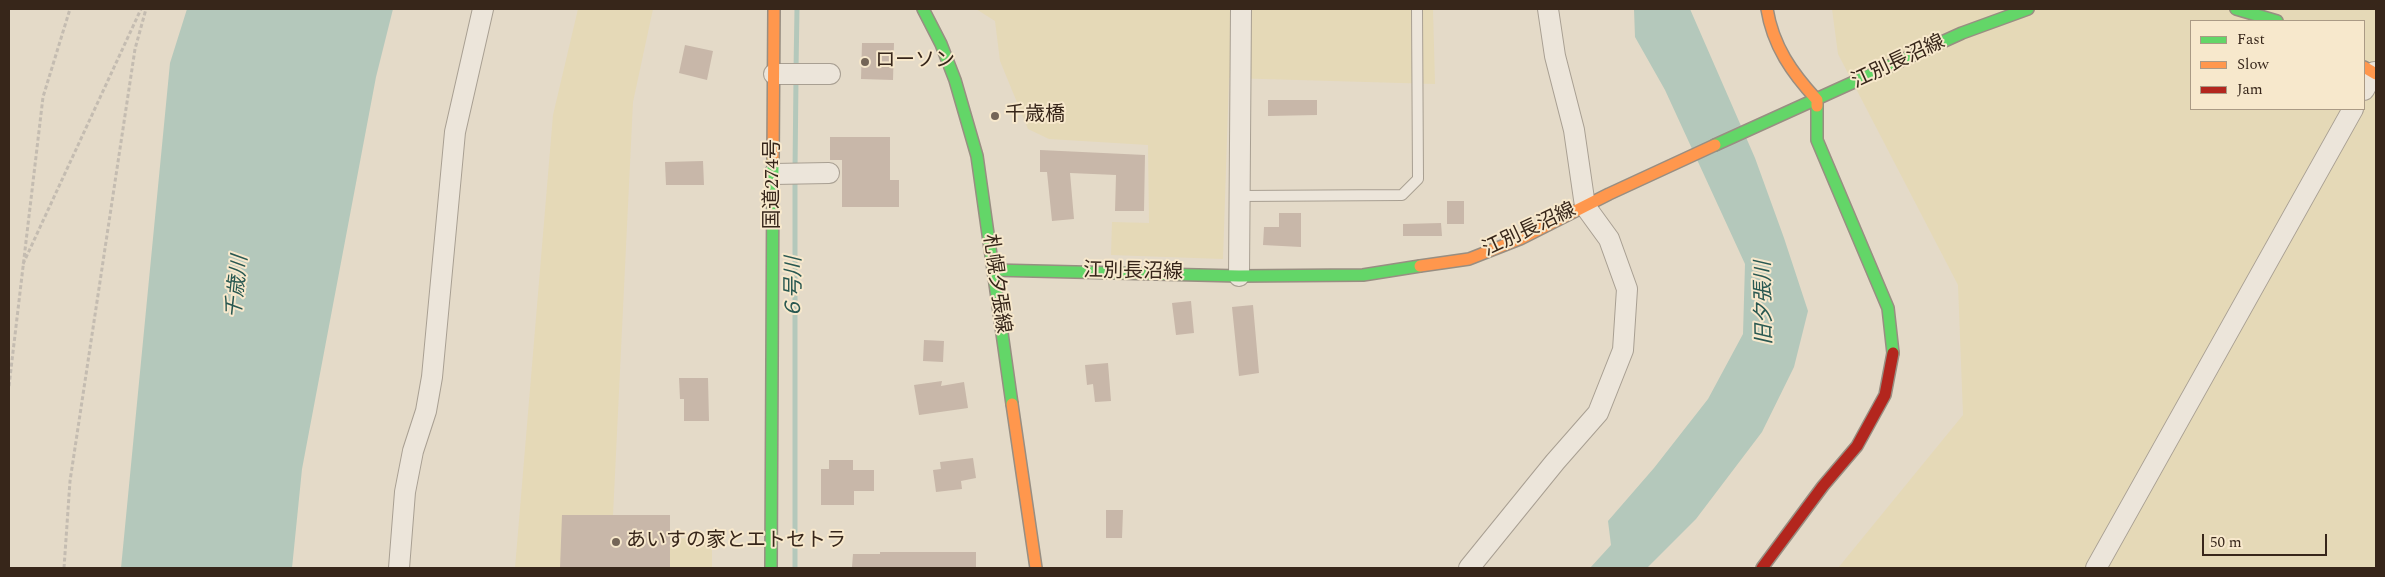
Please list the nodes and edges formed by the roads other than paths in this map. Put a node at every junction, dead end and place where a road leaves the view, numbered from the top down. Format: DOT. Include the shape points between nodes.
graph roads {
  1 [pos="483,9"];
  2 [pos="774,9"];
  3 [pos="923,9"];
  4 [pos="1241,9"];
  5 [pos="1417,9"];
  6 [pos="1548,9"];
  7 [pos="1767,9"];
  8 [pos="2028,9"];
  9 [pos="2236,9"];
  10 [pos="2274,20"];
  11 [pos="2371,71"];
  12 [pos="779,74"];
  13 [pos="830,74"];
  14 [pos="2365,87"];
  15 [pos="1817,100"];
  16 [pos="2353,110"];
  17 [pos="829,173"];
  18 [pos="779,174"];
  19 [pos="1240,196"];
  20 [pos="1584,206"];
  21 [pos="993,270"];
  22 [pos="1239,276"];
  23 [pos="399,568"];
  24 [pos="771,568"];
  25 [pos="1036,568"];
  26 [pos="1469,568"];
  27 [pos="1762,568"];
  28 [pos="2096,568"];
  1 -- 23 [label="street" via="455,132 432,376 405,492"];
  2 -- 12 [label="main road, 国道274号"];
  3 -- 21 [label="main road, 札幌夕張線" via="967,116 977,156"];
  4 -- 19 [label="street"];
  5 -- 19 [label="lane" via="1418,179 1402,194"];
  6 -- 20 [label="street" via="1555,56 1574,130"];
  7 -- 15 [label="main road" via="1769,30 1790,70"];
  8 -- 15 [label="main road, 江別長沼線" via="1962,34"];
  9 -- 10 [label="main road"];
  11 -- 14 [label="street"];
  12 -- 13 [label="street"];
  12 -- 18 [label="main road, 国道274号"];
  15 -- 20 [label="main road, 江別長沼線"];
  15 -- 27 [label="main road" via="1817,140 1888,308 1893,352 1885,395 1857,446"];
  16 -- 28 [label="street"];
  17 -- 18 [label="street"];
  18 -- 24 [label="main road, 国道274号"];
  19 -- 22 [label="street"];
  20 -- 22 [label="main road, 江別長沼線" via="1520,239 1469,259 1362,275"];
  20 -- 26 [label="street" via="1609,239 1627,289 1622,350 1598,413"];
  21 -- 22 [label="main road, 江別長沼線"];
  21 -- 25 [label="main road, 札幌夕張線"];
}
